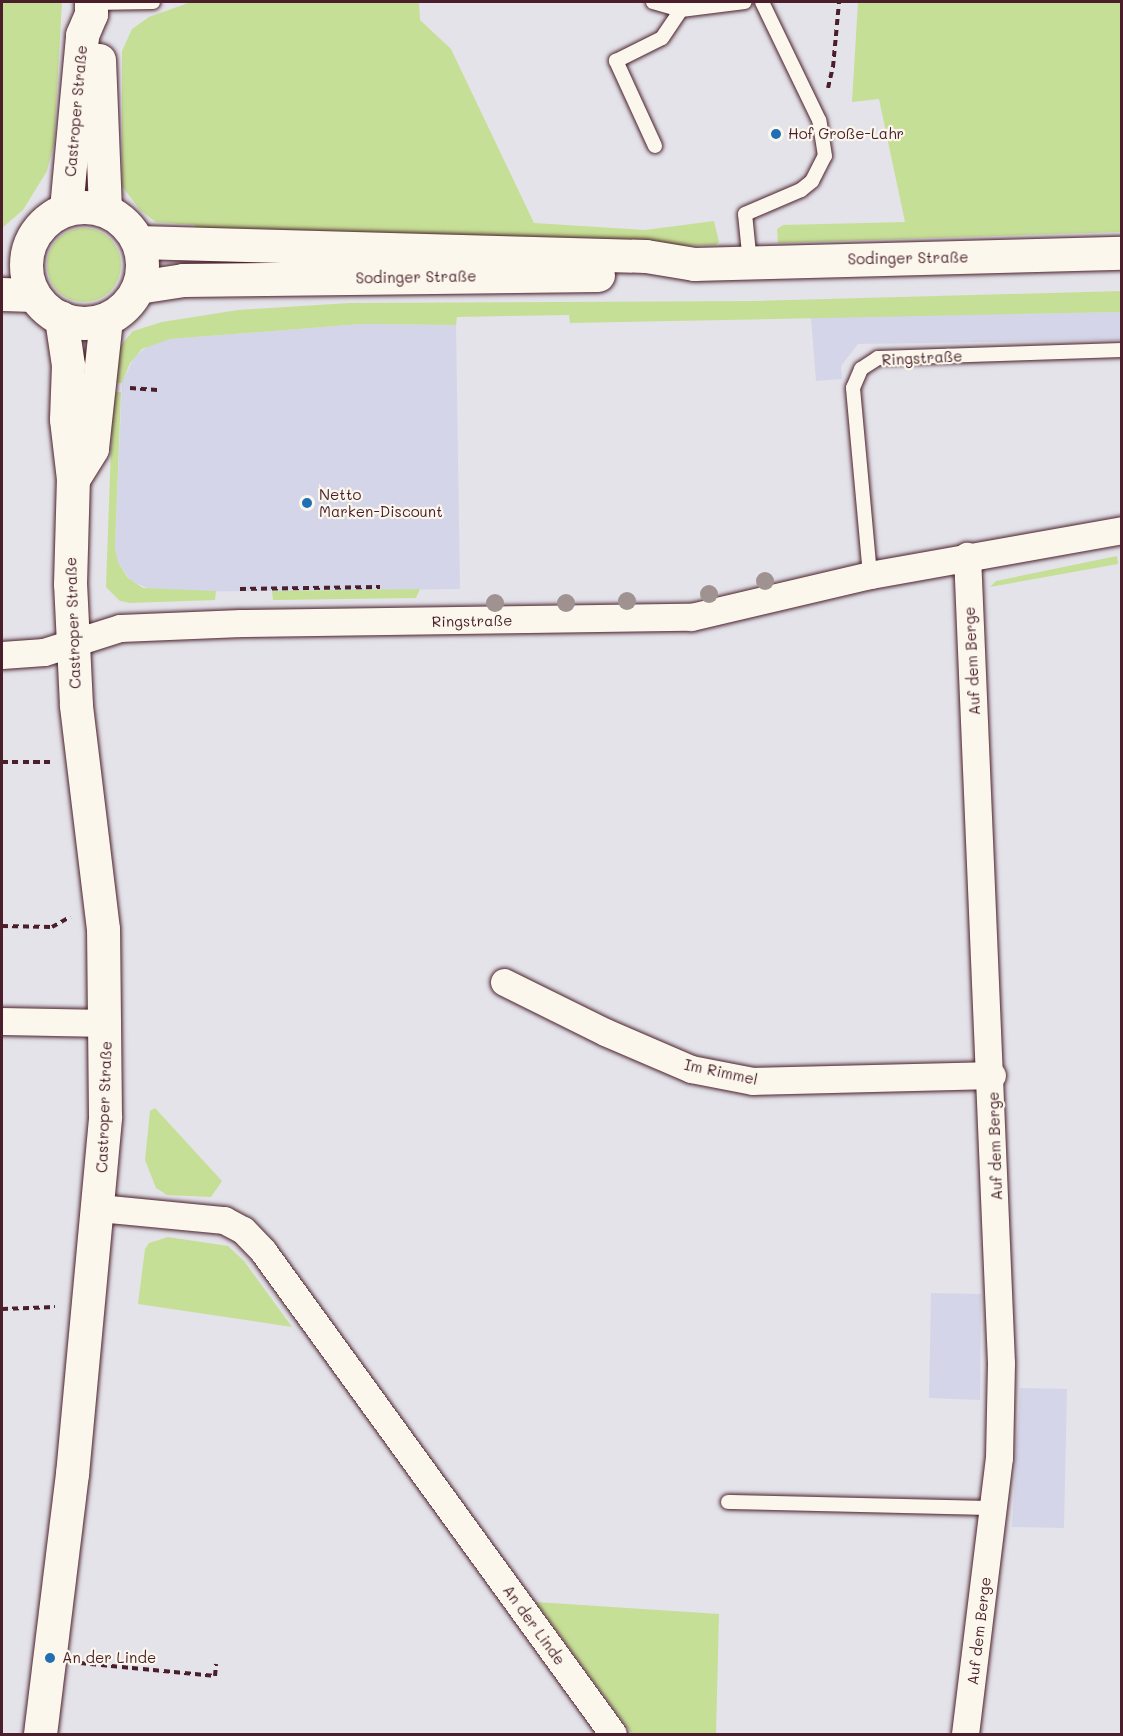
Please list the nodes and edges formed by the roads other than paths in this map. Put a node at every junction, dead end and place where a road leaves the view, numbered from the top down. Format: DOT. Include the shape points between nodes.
graph roads {
  1 [pos="153,2"];
  2 [pos="653,2"];
  3 [pos="745,2"];
  4 [pos="762,2"];
  5 [pos="91,6"];
  6 [pos="680,6"];
  7 [pos="655,146"];
  8 [pos="66,209"];
  9 [pos="105,210"];
  10 [pos="138,242"];
  11 [pos="1122,253"];
  12 [pos="14,256"];
  13 [pos="750,263"];
  14 [pos="694,264"];
  15 [pos="138,287"];
  16 [pos="2,294"];
  17 [pos="34,295"];
  18 [pos="62,318"];
  19 [pos="106,319"];
  20 [pos="1122,350"];
  21 [pos="73,479"];
  22 [pos="1122,530"];
  23 [pos="967,556"];
  24 [pos="870,575"];
  25 [pos="72,642"];
  26 [pos="2,655"];
  27 [pos="504,982"];
  28 [pos="2,1021"];
  29 [pos="107,1023"];
  30 [pos="992,1075"];
  31 [pos="99,1208"];
  32 [pos="728,1502"];
  33 [pos="993,1508"];
  34 [pos="40,1734"];
  35 [pos="614,1734"];
  36 [pos="965,1734"];
  1 -- 5 [label="lane"];
  2 -- 6 [label="lane"];
  3 -- 6 [label="lane"];
  4 -- 13 [label="lane" via="819,120 825,156 812,181 801,190 745,214"];
  5 -- 8 [label="main road, Castroper Straße" via="82,35"];
  5 -- 9 [label="main road, Castroper Straße" via="99,35"];
  6 -- 7 [label="lane" via="663,38 616,61"];
  8 -- 9 [label="main road" via="85,206"];
  8 -- 12 [label="main road" via="41,225"];
  9 -- 10 [label="main road" via="130,228"];
  10 -- 14 [label="main road, Sodinger Straße" via="646,256"];
  10 -- 15 [label="main road" via="142,265"];
  11 -- 13 [label="main road, Sodinger Straße"];
  12 -- 17 [label="main road" via="26,267"];
  13 -- 14 [label="main road, Sodinger Straße"];
  14 -- 15 [label="main road, Sodinger Straße" via="648,275 183,280"];
  15 -- 19 [label="main road" via="126,306"];
  16 -- 17 [label="main road"];
  17 -- 18 [label="main road"];
  18 -- 19 [label="main road" via="76,322"];
  18 -- 21 [label="main road, Castroper Straße"];
  19 -- 21 [label="main road" via="92,448"];
  20 -- 24 [label="lane, Ringstraße" via="878,358 861,369 853,388"];
  21 -- 25 [label="main road, Castroper Straße"];
  22 -- 23 [label="street, Ringstraße"];
  23 -- 24 [label="street, Ringstraße"];
  23 -- 30 [label="street, Auf dem Berge"];
  24 -- 25 [label="street, Ringstraße" via="691,617 241,623 120,628"];
  25 -- 26 [label="street, Ringstraße" via="44,652"];
  25 -- 29 [label="main road, Castroper Straße" via="103,929"];
  27 -- 30 [label="street, Im Rimmel" via="692,1069 732,1077 753,1081"];
  28 -- 29 [label="street"];
  29 -- 31 [label="main road, Castroper Straße"];
  30 -- 33 [label="street, Auf dem Berge" via="1001,1363"];
  31 -- 34 [label="main road, Castroper Straße"];
  31 -- 35 [label="street, An der Linde" via="224,1220 243,1230 270,1261"];
  32 -- 33 [label="lane"];
  33 -- 36 [label="street, Auf dem Berge"];
}
